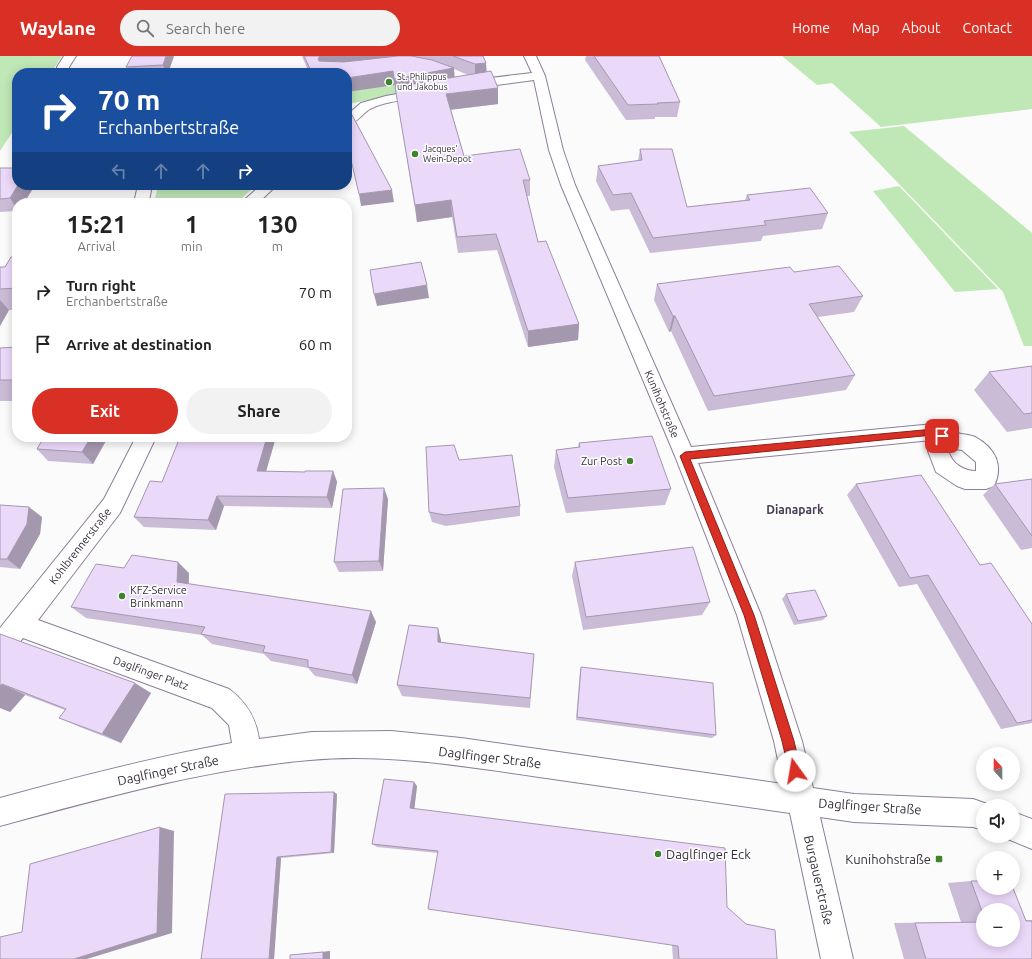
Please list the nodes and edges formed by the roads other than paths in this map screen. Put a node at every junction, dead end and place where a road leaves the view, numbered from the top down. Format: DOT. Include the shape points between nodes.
graph roads {
  1 [pos="70,56"];
  2 [pos="530,56"];
  3 [pos="63,68"];
  4 [pos="539,76"];
  5 [pos="455,82"];
  6 [pos="440,90"];
  7 [pos="352,117"];
  8 [pos="264,190"];
  9 [pos="255,198"];
  10 [pos="951,440"];
  11 [pos="144,442"];
  12 [pos="685,456"];
  13 [pos="19,625"];
  14 [pos="0,646"];
  15 [pos="247,754"];
  16 [pos="802,800"];
  17 [pos="0,812"];
  18 [pos="976,814"];
  19 [pos="1020,829"];
  20 [pos="1032,834"];
  21 [pos="837,959"];
  1 -- 3 [label="street"];
  2 -- 4 [label="street, Kunihohstraße"];
  4 -- 5 [label="street" via="474,83"];
  4 -- 12 [label="street, Kunihohstraße" via="556,150 568,185"];
  6 -- 7 [label="street" via="366,106"];
  8 -- 9 [label="street"];
  10 -- 12 [label="street" via="934,432"];
  11 -- 13 [label="street, Kohlbrennerstraße" via="112,506"];
  12 -- 16 [label="street, Kunihohstraße" via="749,615 788,741"];
  13 -- 14 [label="street, Kohlbrennerstraße"];
  13 -- 15 [label="street, Daglfinger Platz" via="220,698 235,709 244,724"];
  15 -- 16 [label="street, Daglfinger Straße" via="312,746 390,745 461,752"];
  15 -- 17 [label="street, Daglfinger Straße" via="170,768"];
  16 -- 18 [label="street, Daglfinger Straße" via="854,808"];
  16 -- 21 [label="street, Burgauerstraße"];
  19 -- 20 [label="street"];
}
